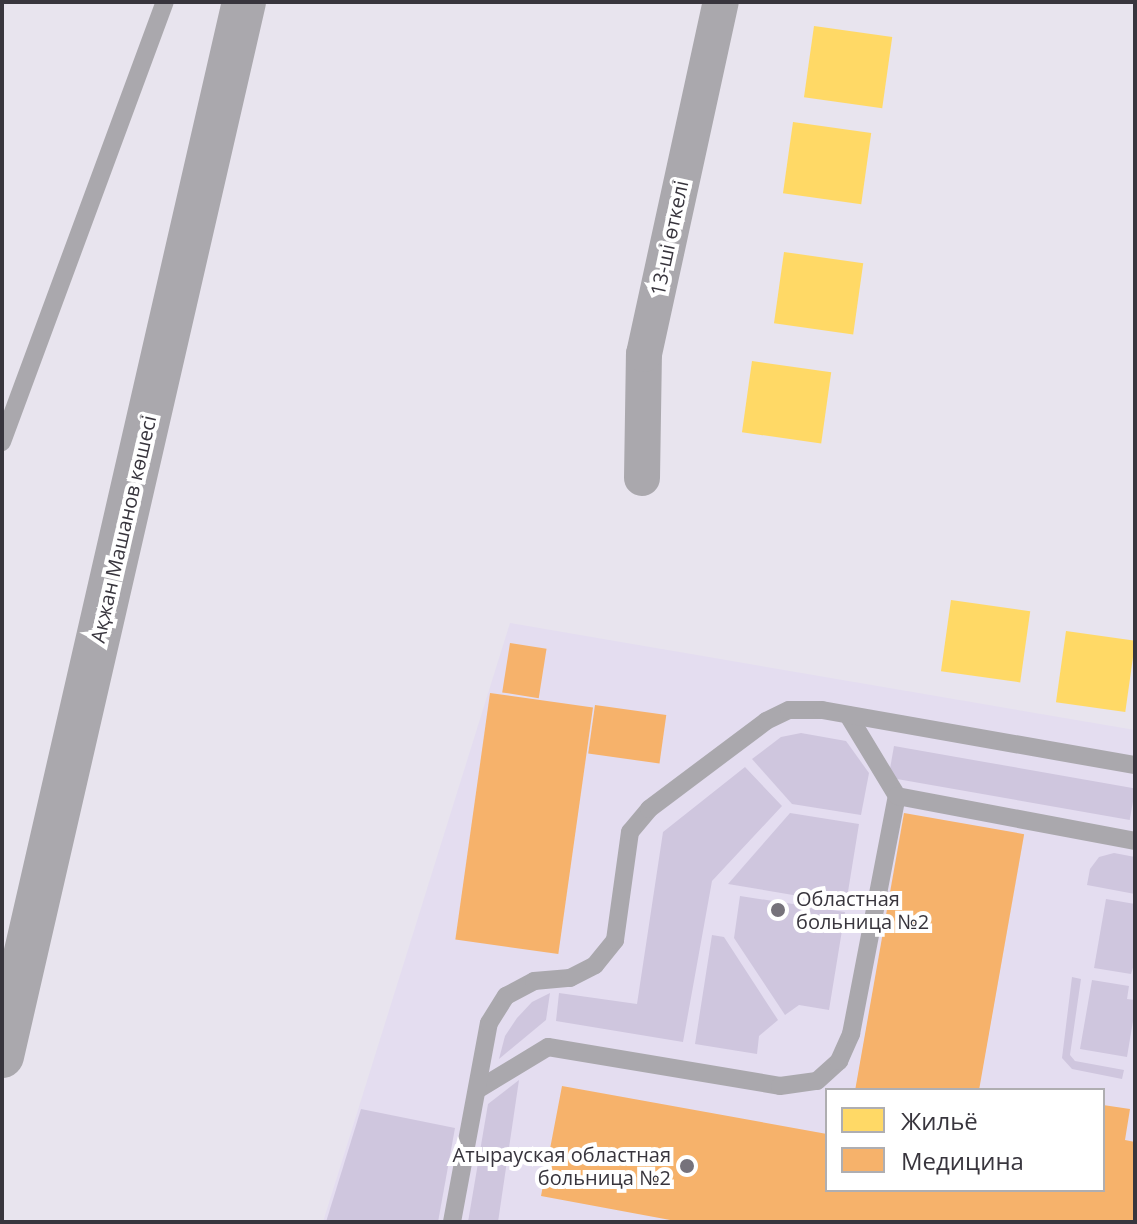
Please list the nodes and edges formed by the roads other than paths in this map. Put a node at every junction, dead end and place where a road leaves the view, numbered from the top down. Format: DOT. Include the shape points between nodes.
graph roads {
  1 [pos="165,2"];
  2 [pos="244,2"];
  3 [pos="721,2"];
  4 [pos="2,442"];
  5 [pos="642,478"];
  6 [pos="848,715"];
  7 [pos="1135,765"];
  8 [pos="897,796"];
  9 [pos="1135,841"];
  10 [pos="2,1056"];
  11 [pos="477,1090"];
  12 [pos="452,1222"];
  1 -- 4 [label="lane"];
  2 -- 10 [label="street, Ақжан Машанов көшесі"];
  3 -- 5 [label="street, 13-ші өткелі" via="644,354"];
  6 -- 7 [label="lane"];
  6 -- 8 [label="lane"];
  6 -- 11 [label="lane" via="789,710 766,721 649,809 630,832 615,940 595,965 570,978 534,981 506,996 489,1023"];
  8 -- 9 [label="lane"];
  8 -- 11 [label="lane" via="851,1034 839,1061 817,1081 780,1086 548,1047"];
  11 -- 12 [label="lane"];
}
